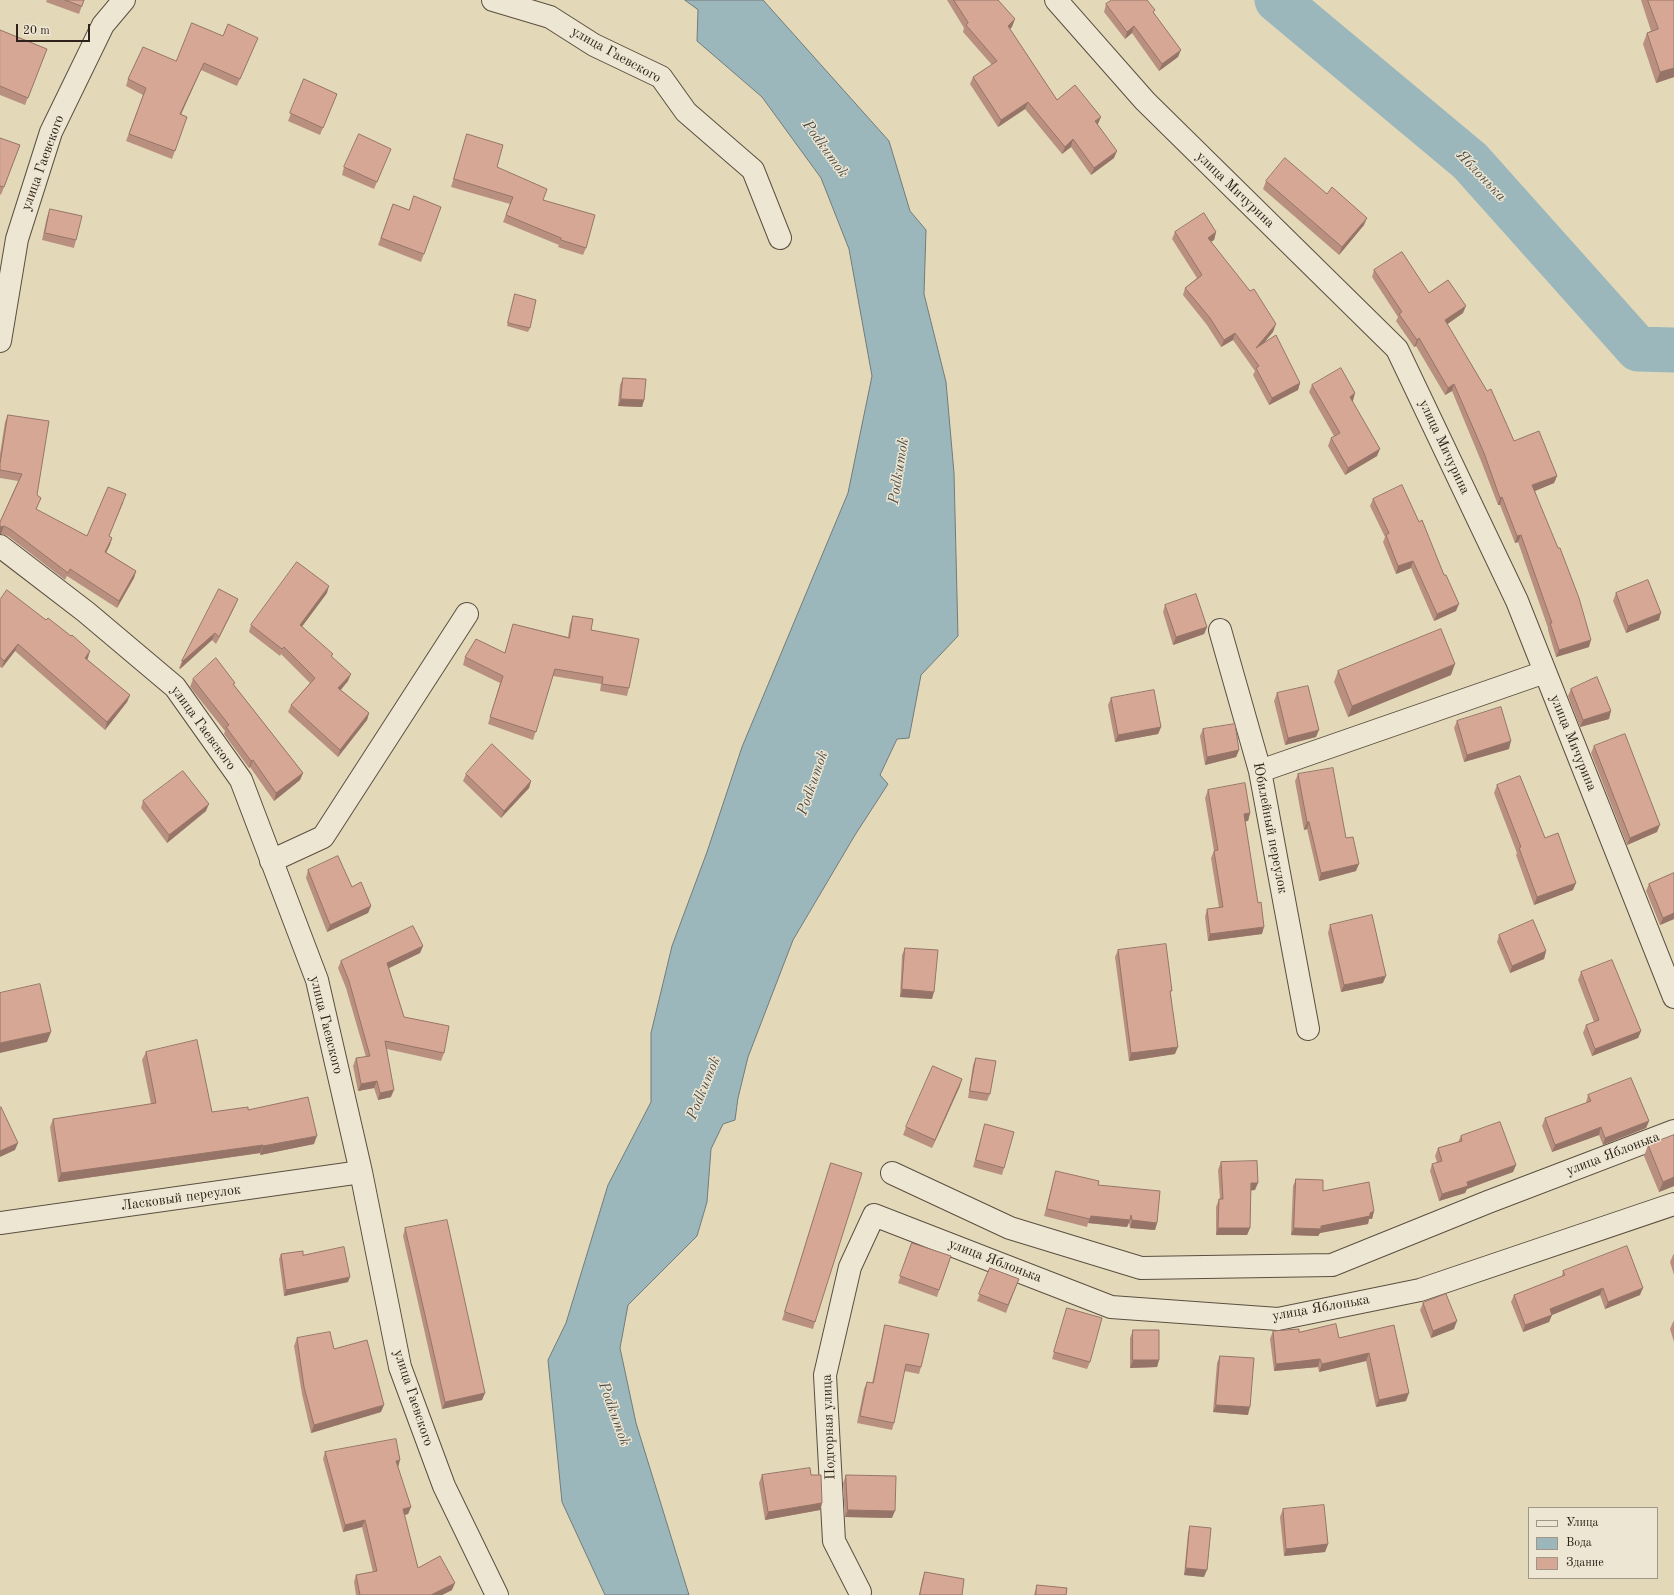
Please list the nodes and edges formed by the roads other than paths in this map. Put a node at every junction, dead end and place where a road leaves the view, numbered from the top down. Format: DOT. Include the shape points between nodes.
graph roads {
  1 [pos="124,0"];
  2 [pos="494,0"];
  3 [pos="1056,0"];
  4 [pos="780,238"];
  5 [pos="0,341"];
  6 [pos="0,546"];
  7 [pos="467,614"];
  8 [pos="1220,630"];
  9 [pos="1545,672"];
  10 [pos="1260,771"];
  11 [pos="271,861"];
  12 [pos="1674,997"];
  13 [pos="1308,1029"];
  14 [pos="1674,1131"];
  15 [pos="361,1172"];
  16 [pos="892,1173"];
  17 [pos="1674,1204"];
  18 [pos="874,1215"];
  19 [pos="0,1223"];
  20 [pos="860,1592"];
  21 [pos="497,1595"];
  1 -- 5 [label="street, улица Гаевского" via="103,25 52,132 17,239"];
  2 -- 4 [label="street, улица Гаевского" via="550,17 594,45 661,77 686,112 752,170"];
  3 -- 9 [label="street, улица Мичурина" via="1145,101 1397,349 1517,601"];
  6 -- 11 [label="street, улица Гаевского" via="86,612 176,687 241,780"];
  7 -- 11 [label="street" via="323,837"];
  8 -- 10 [label="street, Юбилейный переулок"];
  9 -- 10 [label="street"];
  9 -- 12 [label="street, улица Мичурина"];
  10 -- 13 [label="street, Юбилейный переулок"];
  11 -- 15 [label="street, улица Гаевского" via="317,980"];
  14 -- 16 [label="street, улица Яблонька" via="1332,1265 1142,1268 1010,1228"];
  15 -- 19 [label="street, Ласковый переулок"];
  15 -- 21 [label="street, улица Гаевского" via="400,1367 444,1486"];
  17 -- 18 [label="street, улица Яблонька" via="1420,1290 1278,1319 1111,1307"];
  18 -- 20 [label="street, Подгорная улица" via="850,1267 825,1375 834,1542"];
}
